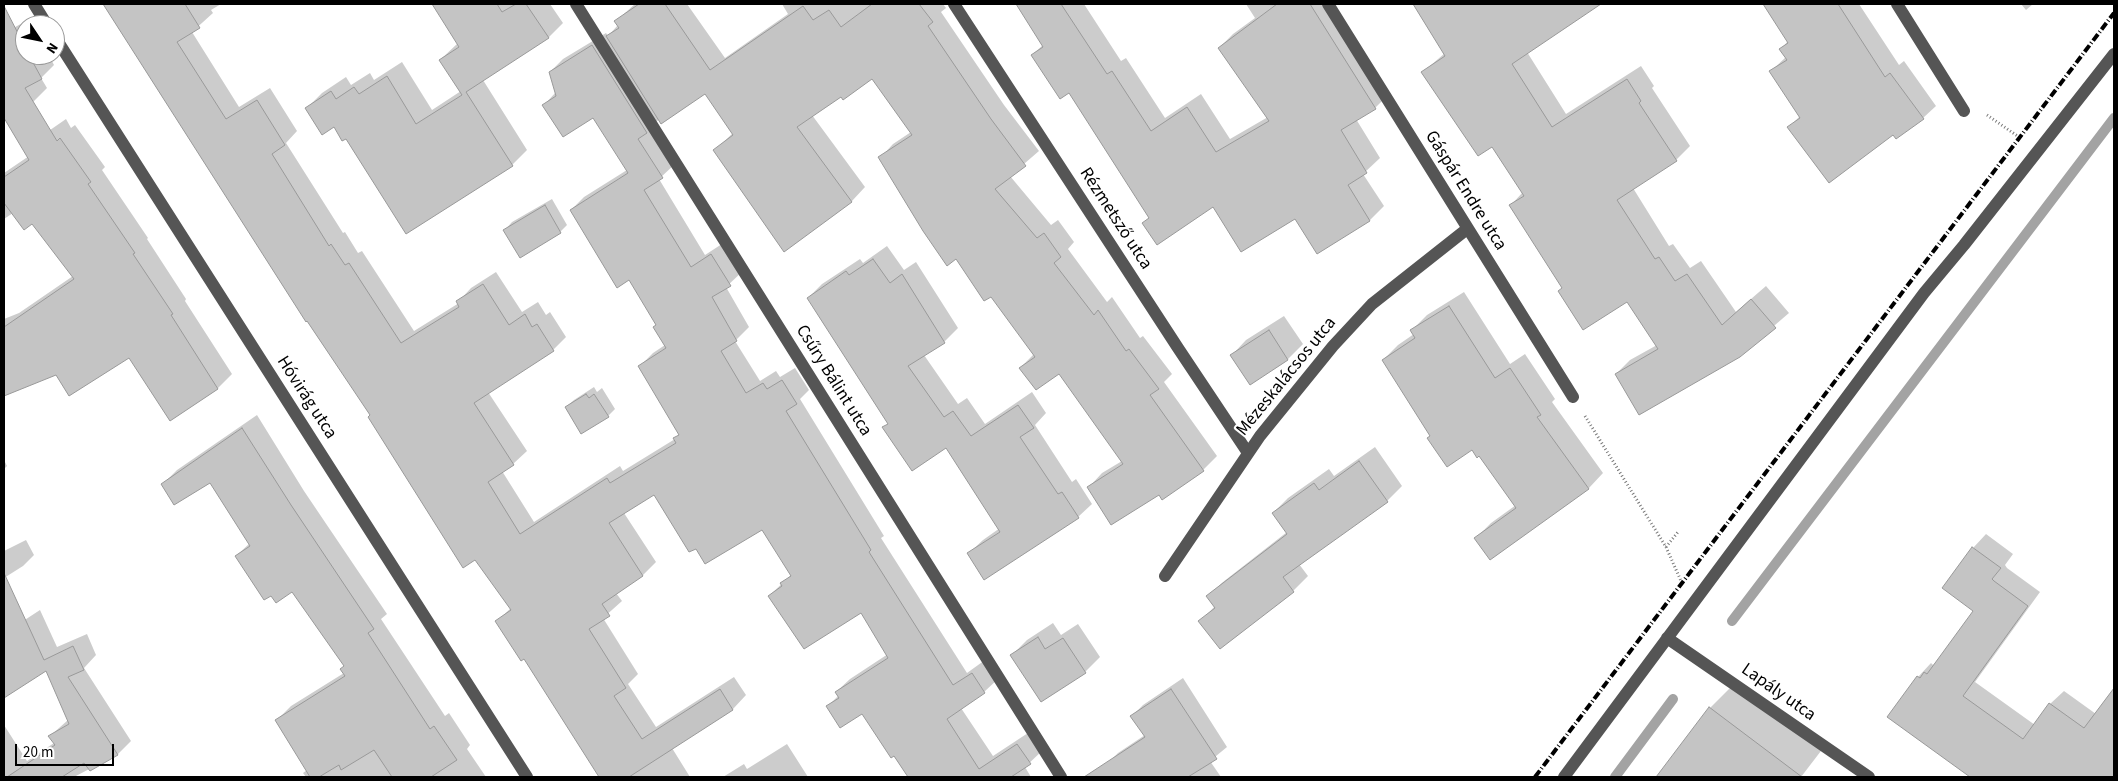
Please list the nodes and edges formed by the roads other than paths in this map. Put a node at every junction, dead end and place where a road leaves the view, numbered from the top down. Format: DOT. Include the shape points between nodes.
graph roads {
  1 [pos="34,4"];
  2 [pos="576,4"];
  3 [pos="954,4"];
  4 [pos="1328,4"];
  5 [pos="1897,4"];
  6 [pos="41,15"];
  7 [pos="65,53"];
  8 [pos="2114,54"];
  9 [pos="1964,111"];
  10 [pos="1467,229"];
  11 [pos="1573,396"];
  12 [pos="1248,453"];
  13 [pos="1165,576"];
  14 [pos="1667,638"];
  15 [pos="527,777"];
  16 [pos="1061,777"];
  17 [pos="1564,777"];
  18 [pos="1869,777"];
  1 -- 6 [label="street"];
  2 -- 16 [label="street, Csűry Bálint utca"];
  3 -- 12 [label="street, Rézmetsző utca"];
  4 -- 10 [label="street, Gáspár Endre utca"];
  5 -- 9 [label="street"];
  7 -- 15 [label="street, Hóvirág utca"];
  8 -- 14 [label="street" via="1924,293"];
  10 -- 11 [label="street, Gáspár Endre utca"];
  10 -- 12 [label="street, Mézeskalácsos utca" via="1386,292 1354,323"];
  12 -- 13 [label="street, Mézeskalácsos utca"];
  14 -- 17 [label="street"];
  14 -- 18 [label="street, Lapály utca"];
}
